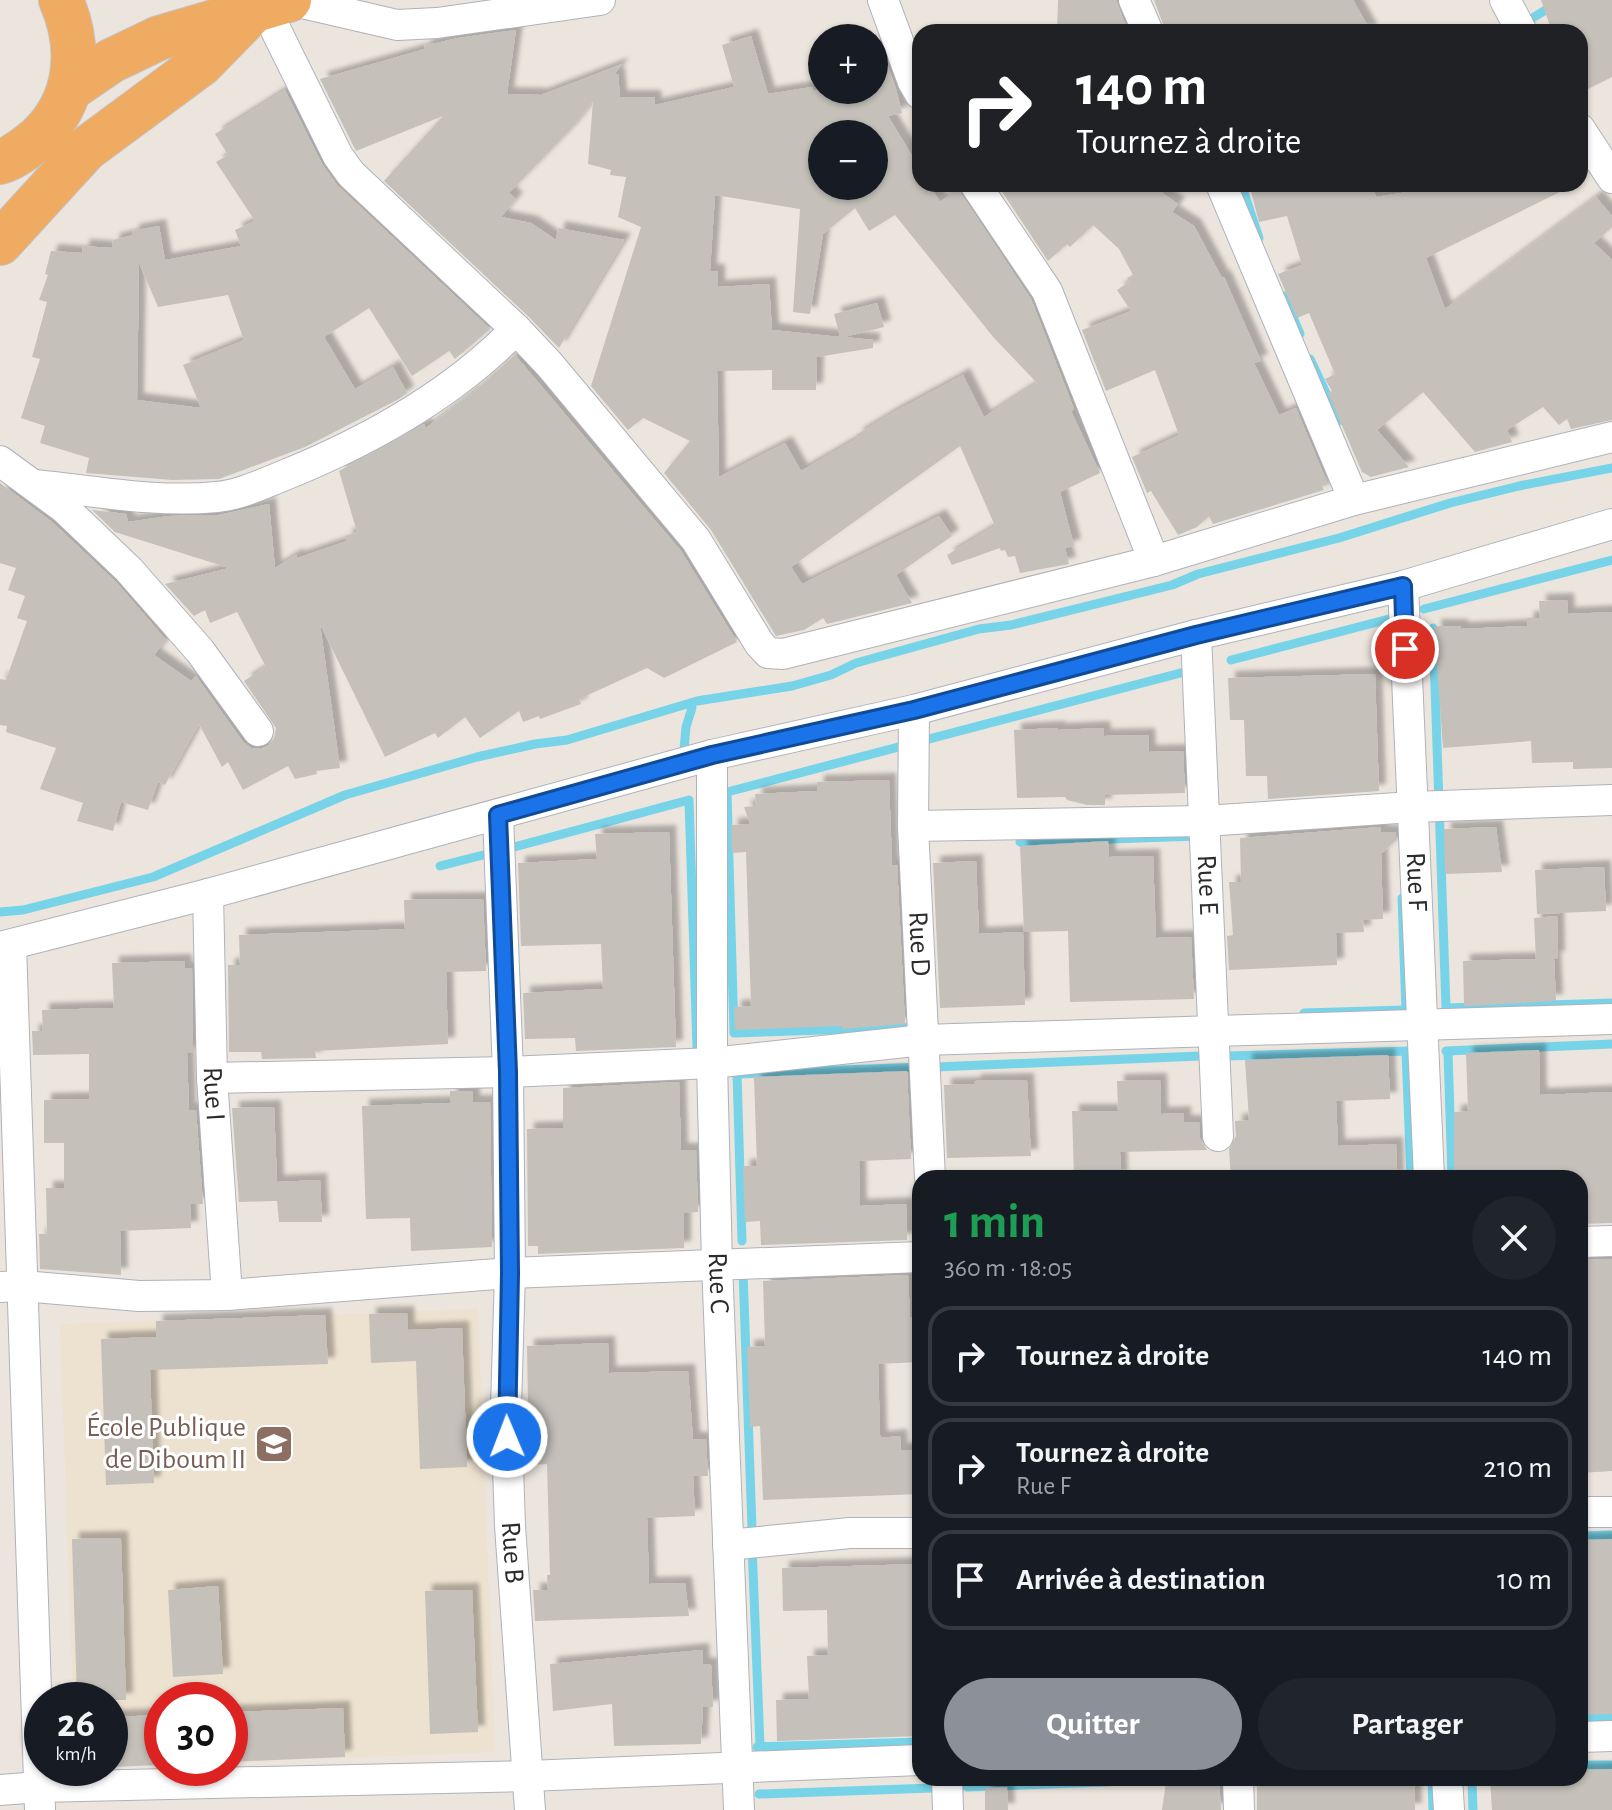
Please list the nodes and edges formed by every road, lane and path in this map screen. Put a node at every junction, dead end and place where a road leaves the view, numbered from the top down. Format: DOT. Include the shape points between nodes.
graph roads {
  1 [pos="61,0"];
  2 [pos="600,0"];
  3 [pos="883,0"];
  4 [pos="1134,0"];
  5 [pos="1505,0"];
  6 [pos="269,5"];
  7 [pos="1144,24"];
  8 [pos="1518,24"];
  9 [pos="912,79"];
  10 [pos="70,89"];
  11 [pos="1588,141"];
  12 [pos="0,162"];
  13 [pos="1612,178"];
  14 [pos="980,192"];
  15 [pos="1224,192"];
  16 [pos="0,243"];
  17 [pos="516,329"];
  18 [pos="1612,437"];
  19 [pos="0,461"];
  20 [pos="35,485"];
  21 [pos="1354,500"];
  22 [pos="1612,524"];
  23 [pos="1154,561"];
  24 [pos="1403,586"];
  25 [pos="1196,635"];
  26 [pos="914,710"];
  27 [pos="258,731"];
  28 [pos="712,755"];
  29 [pos="1612,800"];
  30 [pos="1412,807"];
  31 [pos="498,815"];
  32 [pos="1205,821"];
  33 [pos="913,826"];
  34 [pos="208,894"];
  35 [pos="6,946"];
  36 [pos="1612,1019"];
  37 [pos="1420,1025"];
  38 [pos="1213,1031"];
  39 [pos="923,1040"];
  40 [pos="712,1063"];
  41 [pos="508,1072"];
  42 [pos="212,1078"];
  43 [pos="1218,1136"];
  44 [pos="930,1170"];
  45 [pos="1429,1170"];
  46 [pos="1612,1241"];
  47 [pos="1588,1242"];
  48 [pos="912,1257"];
  49 [pos="717,1264"];
  50 [pos="510,1273"];
  51 [pos="12,1286"];
  52 [pos="227,1295"];
  53 [pos="1588,1512"];
  54 [pos="1612,1512"];
  55 [pos="912,1533"];
  56 [pos="728,1545"];
  57 [pos="1612,1736"];
  58 [pos="1588,1737"];
  59 [pos="912,1760"];
  60 [pos="738,1768"];
  61 [pos="528,1776"];
  62 [pos="947,1786"];
  63 [pos="1238,1786"];
  64 [pos="1448,1786"];
  65 [pos="0,1790"];
  66 [pos="239,1796"];
  67 [pos="39,1798"];
  68 [pos="530,1810"];
  69 [pos="739,1810"];
  70 [pos="948,1810"];
  71 [pos="1239,1810"];
  72 [pos="1449,1810"];
  1 -- 10 [label="highway" via="74,41"];
  2 -- 6 [label="street" via="397,25"];
  3 -- 9 [label="street"];
  4 -- 7 [label="street"];
  5 -- 8 [label="street"];
  6 -- 10 [label="highway" via="159,38"];
  6 -- 16 [label="highway" via="201,64 86,149"];
  6 -- 17 [label="street" via="351,174"];
  10 -- 12 [label="highway" via="46,131"];
  11 -- 13 [label="street"];
  14 -- 23 [label="street" via="1047,291"];
  15 -- 21 [label="street"];
  17 -- 20 [label="street" via="412,412 314,463 239,493 158,499"];
  17 -- 23 [label="street" via="696,540 768,653 783,654"];
  18 -- 21 [label="street"];
  19 -- 20 [label="street"];
  20 -- 27 [label="street" via="129,570 200,651"];
  21 -- 23 [label="street"];
  22 -- 24 [label="street"];
  24 -- 25 [label="street"];
  24 -- 30 [label="street, Rue F"];
  25 -- 26 [label="street"];
  25 -- 32 [label="street, Rue E"];
  26 -- 28 [label="street"];
  26 -- 33 [label="street, Rue D"];
  28 -- 31 [label="street"];
  28 -- 40 [label="street, Rue C"];
  29 -- 30 [label="street"];
  30 -- 32 [label="street"];
  30 -- 37 [label="street, Rue F"];
  31 -- 34 [label="street"];
  31 -- 41 [label="street, Rue B"];
  32 -- 33 [label="street"];
  32 -- 38 [label="street, Rue E"];
  33 -- 39 [label="street, Rue D"];
  34 -- 35 [label="street"];
  34 -- 42 [label="street, Rue I"];
  35 -- 51 [label="street"];
  36 -- 37 [label="street"];
  37 -- 38 [label="street"];
  37 -- 45 [label="street, Rue F"];
  38 -- 39 [label="street"];
  38 -- 43 [label="street, Rue E"];
  39 -- 40 [label="street"];
  39 -- 44 [label="street, Rue D"];
  40 -- 41 [label="street"];
  40 -- 49 [label="street, Rue C"];
  41 -- 42 [label="street"];
  41 -- 50 [label="street, Rue B"];
  42 -- 52 [label="street, Rue I"];
  46 -- 47 [label="street"];
  48 -- 49 [label="street"];
  49 -- 50 [label="street"];
  49 -- 56 [label="street, Rue C"];
  50 -- 52 [label="street"];
  50 -- 61 [label="street, Rue B" via="506,1407"];
  51 -- 52 [label="street" via="139,1296"];
  51 -- 67 [label="street"];
  53 -- 54 [label="street"];
  55 -- 56 [label="street" via="850,1533"];
  56 -- 60 [label="street, Rue C"];
  57 -- 58 [label="street"];
  59 -- 60 [label="street"];
  60 -- 61 [label="street"];
  60 -- 69 [label="street, Rue C"];
  61 -- 66 [label="street"];
  61 -- 68 [label="street, Rue B"];
  62 -- 70 [label="street"];
  63 -- 71 [label="street"];
  64 -- 72 [label="street"];
  65 -- 67 [label="street"];
  66 -- 67 [label="street"];
}
